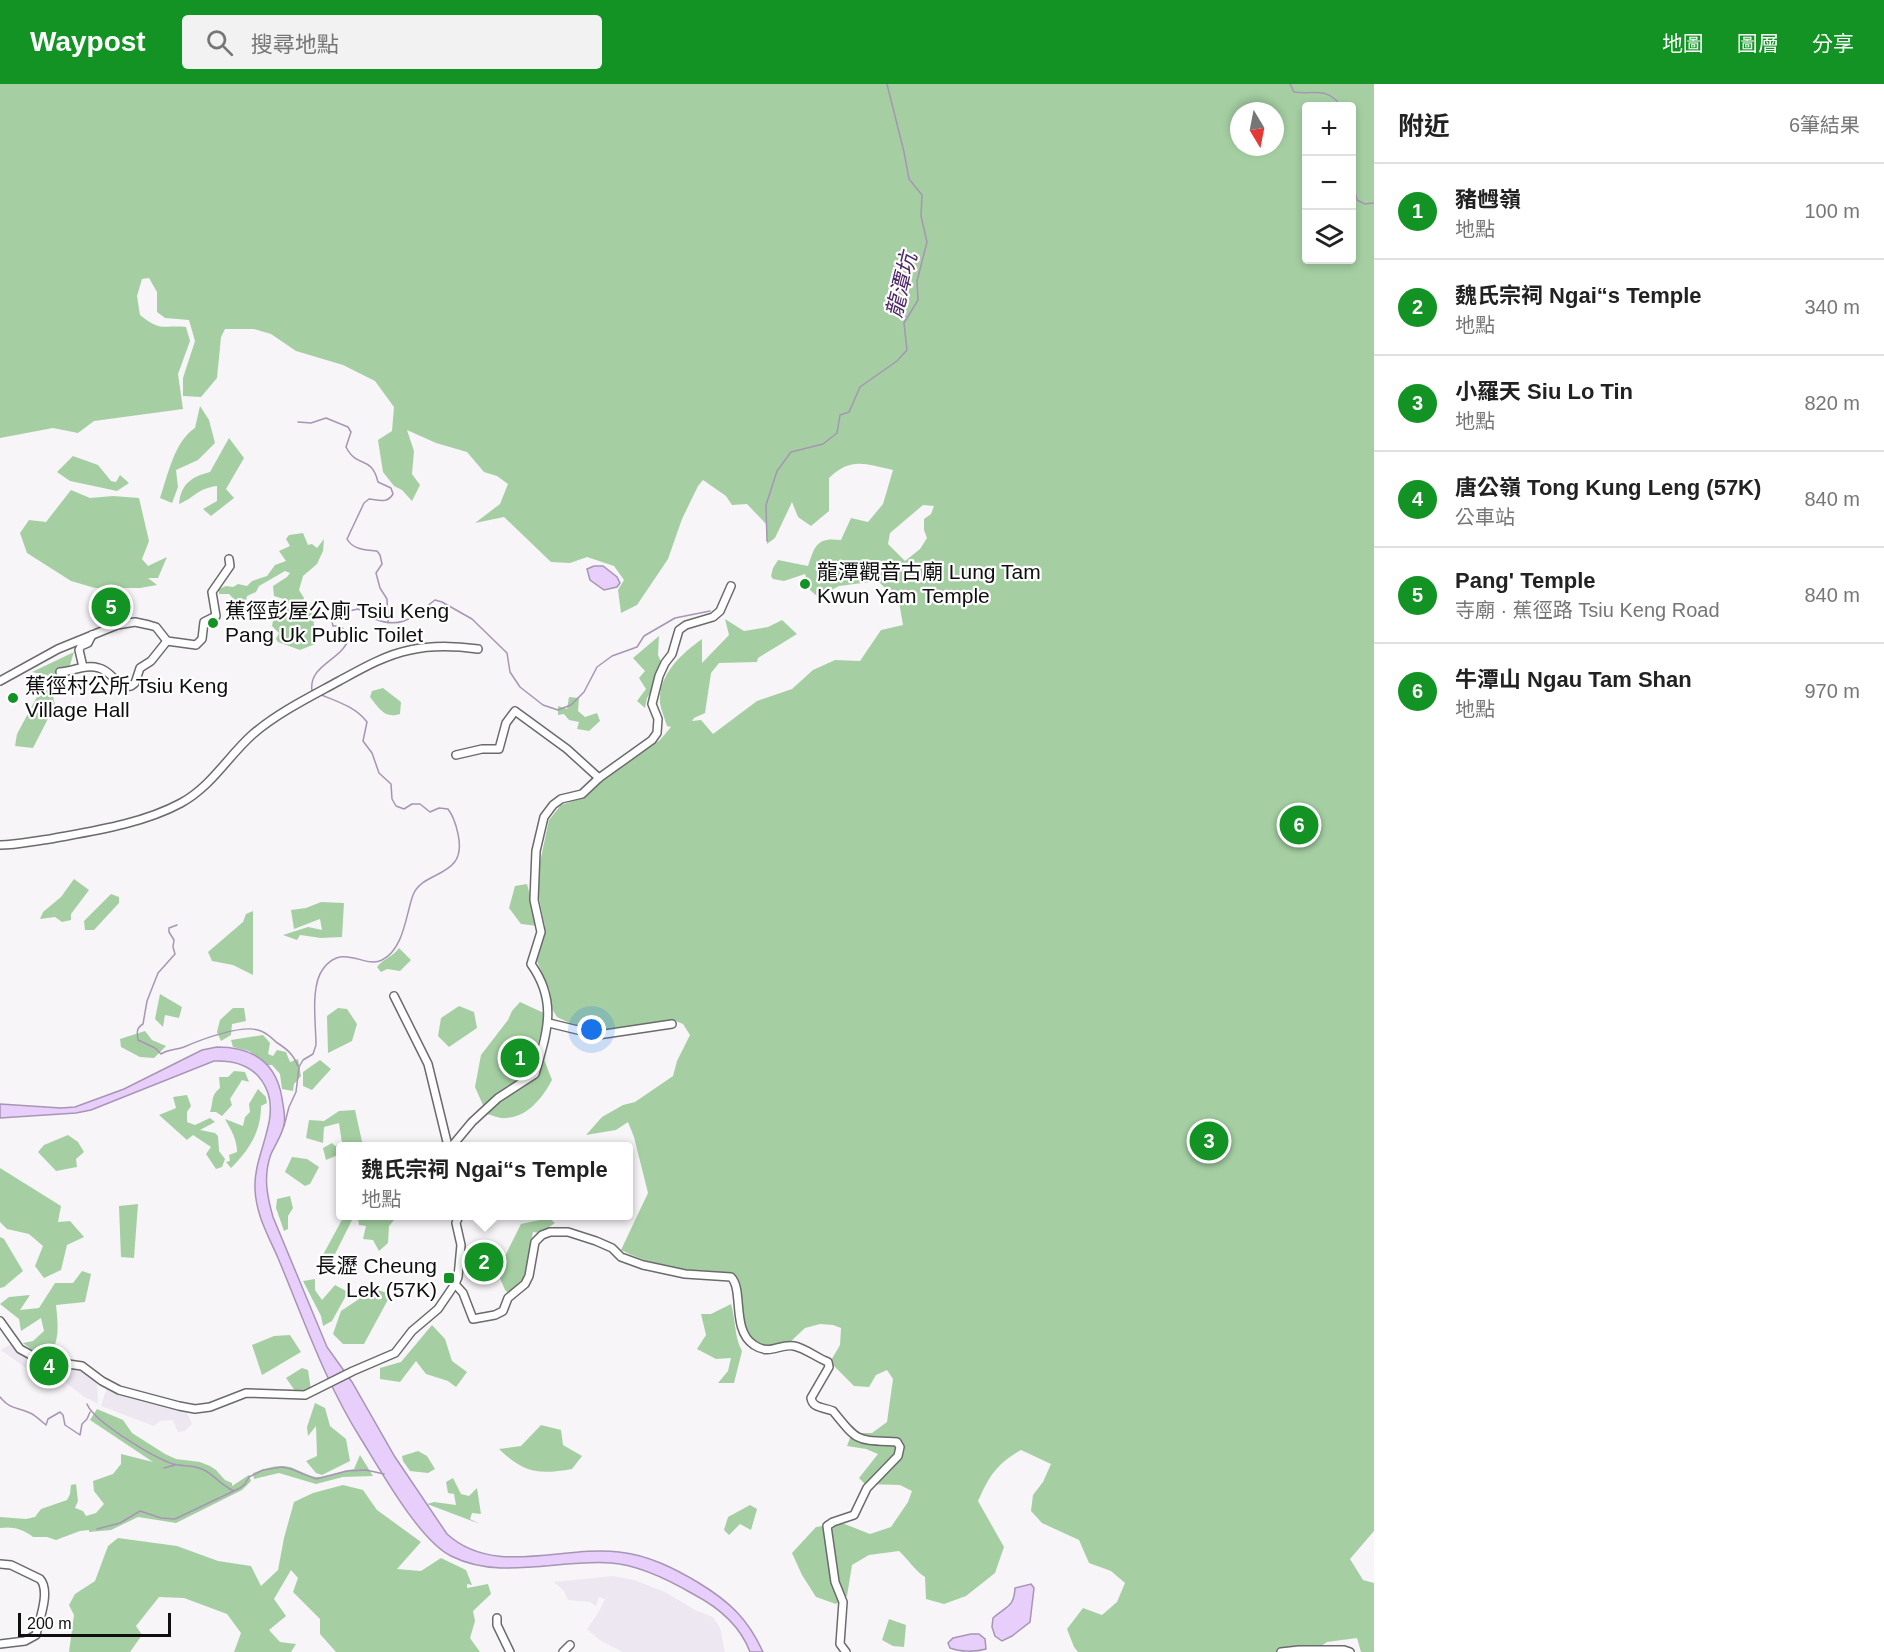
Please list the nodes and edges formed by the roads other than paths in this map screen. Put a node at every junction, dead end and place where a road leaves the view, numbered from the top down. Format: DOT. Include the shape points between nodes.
graph roads {
  1 [pos="229,559"];
  2 [pos="731,586"];
  3 [pos="92,635"];
  4 [pos="167,641"];
  5 [pos="478,649"];
  6 [pos="83,667"];
  7 [pos="60,672"];
  8 [pos="0,681"];
  9 [pos="456,755"];
  10 [pos="599,778"];
  11 [pos="0,845"];
  12 [pos="393,996"];
  13 [pos="549,1023"];
  14 [pos="672,1024"];
  15 [pos="449,1142"];
  16 [pos="454,1142"];
  17 [pos="457,1220"];
  18 [pos="455,1284"];
  19 [pos="0,1321"];
  20 [pos="0,1564"];
  21 [pos="496,1618"];
  22 [pos="0,1644"];
  23 [pos="570,1645"];
  24 [pos="510,1652"];
  25 [pos="563,1652"];
  26 [pos="846,1652"];
  27 [pos="1281,1652"];
  28 [pos="1350,1652"];
  1 -- 4 [label="street" via="230,566 212,592 216,616 204,622 200,642 196,645"];
  2 -- 10 [label="street" via="720,611 713,617 679,630 672,654 659,676 652,704 658,719 657,733"];
  3 -- 4 [label="street" via="111,626 135,622 159,630"];
  3 -- 6 [label="street" via="79,650"];
  3 -- 8 [label="street"];
  4 -- 6 [label="street" via="140,668 131,686 121,685 101,668"];
  5 -- 11 [label="street" via="459,646 410,650 376,663 310,697 253,734 206,786 161,812 68,836"];
  6 -- 7 [label="street"];
  9 -- 10 [label="street" via="499,749 506,723 515,711"];
  10 -- 13 [label="street" via="582,794 553,805 544,817 536,850 534,900 541,932 531,964 545,987"];
  12 -- 15 [label="street" via="428,1064"];
  13 -- 14 [label="street" via="598,1035"];
  13 -- 16 [label="street" via="536,1074 498,1098"];
  17 -- 18 [label="street" via="461,1245"];
  18 -- 19 [label="street" via="438,1309 412,1331 395,1353 305,1395 246,1393 210,1407 188,1408 119,1390 82,1366 40,1360 20,1349"];
  18 -- 26 [label="street" via="474,1319 495,1315 525,1284 536,1242 542,1235 568,1232 596,1240 621,1257 644,1265 685,1274 731,1277 737,1286 736,1301 744,1332 751,1342 768,1350 795,1346 828,1362 830,1367 812,1398 814,1404 833,1411 860,1440 897,1442 900,1447 898,1456 867,1488 854,1515 827,1526 835,1582 843,1602 840,1644"];
  20 -- 22 [label="street" via="40,1579 46,1592 36,1635 25,1641"];
  21 -- 24 [label="street"];
  23 -- 25 [label="street"];
  27 -- 28 [label="street"];
}
